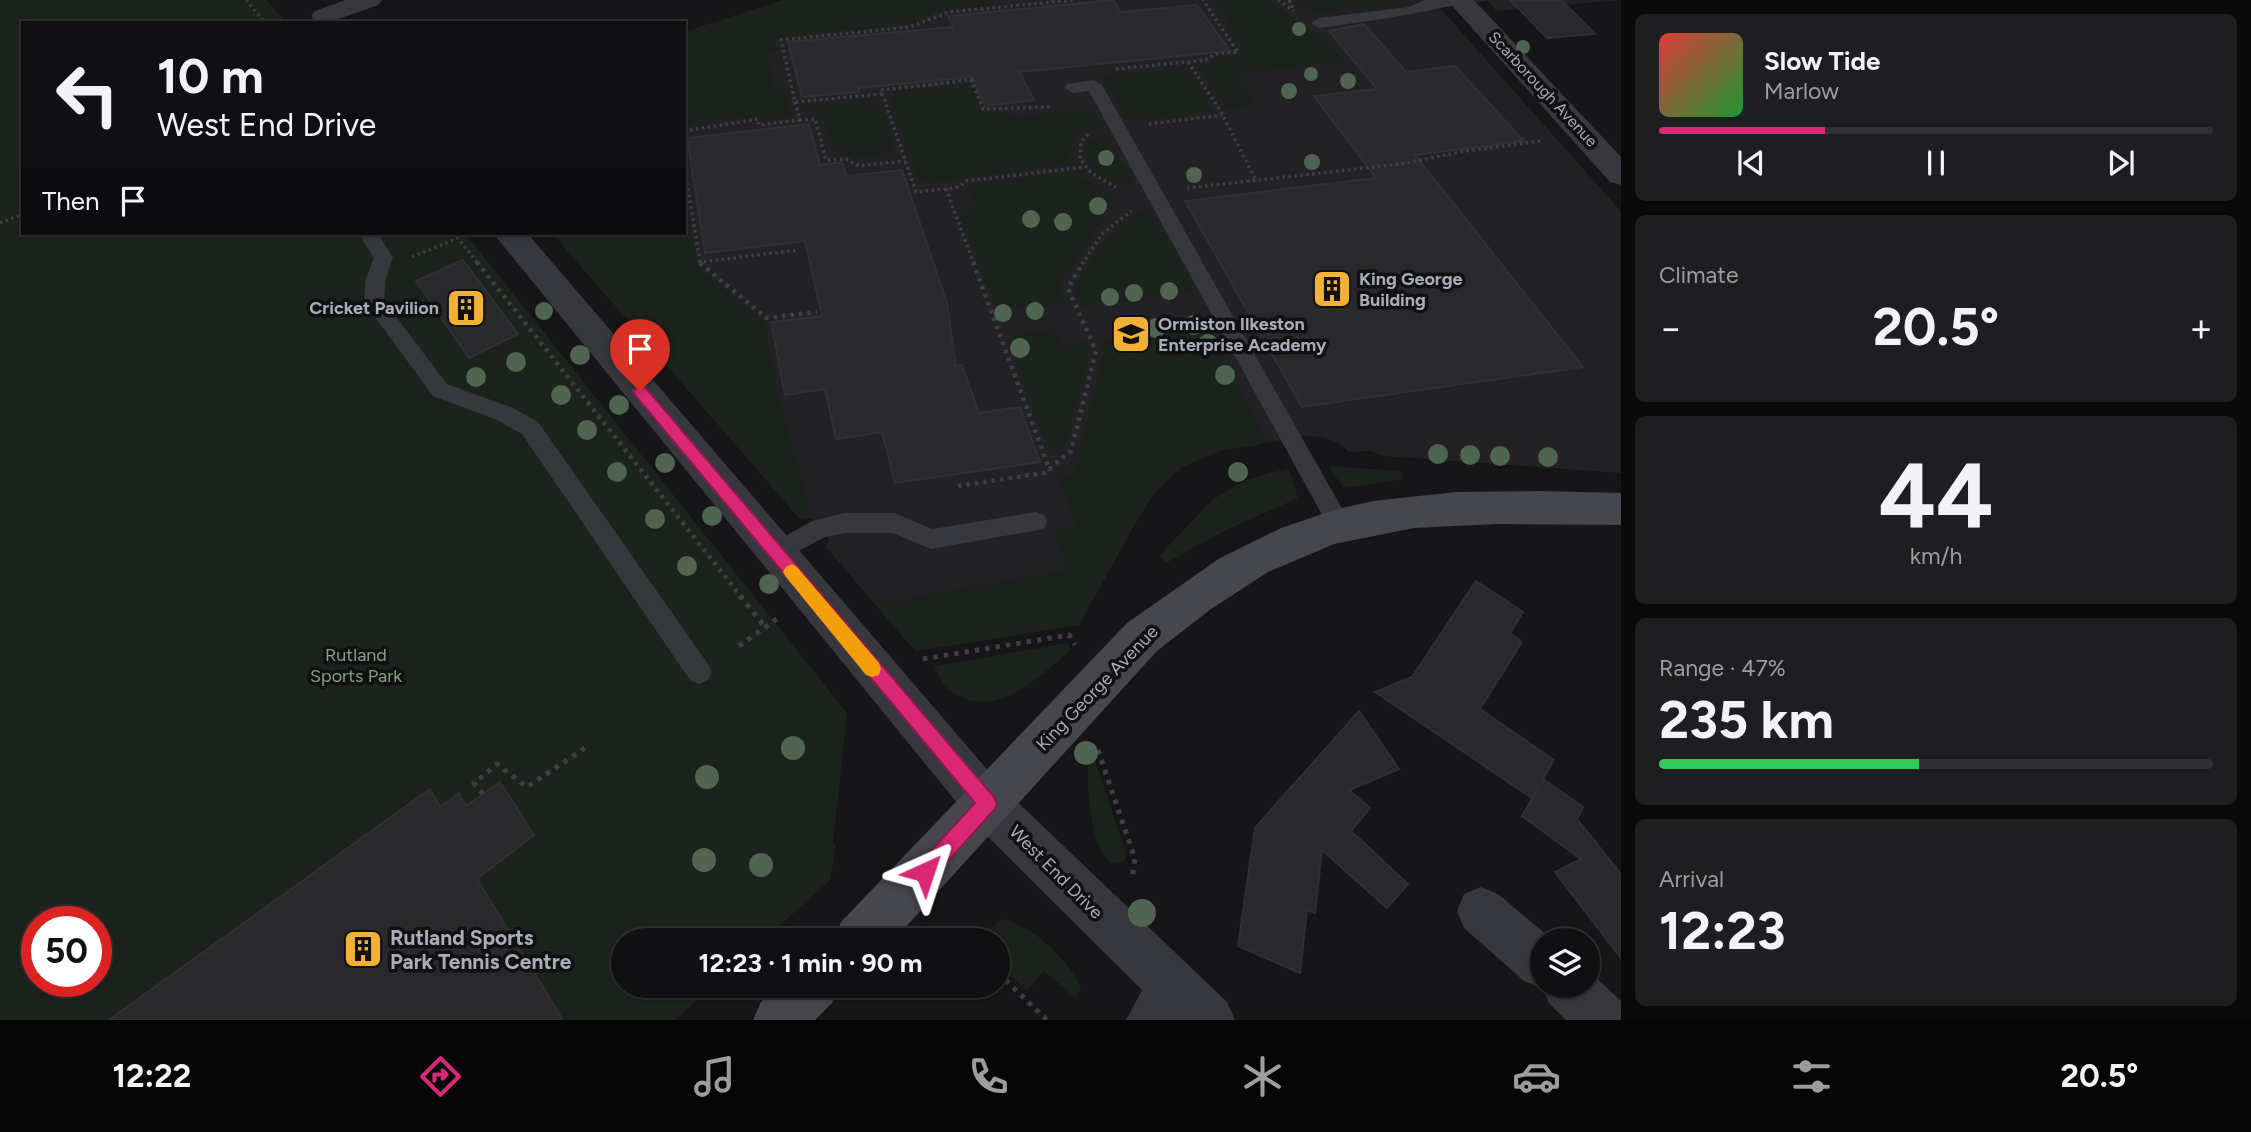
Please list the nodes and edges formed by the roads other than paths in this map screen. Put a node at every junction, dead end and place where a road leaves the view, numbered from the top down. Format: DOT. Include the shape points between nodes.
graph roads {
  1 [pos="369,0"];
  2 [pos="1461,1"];
  3 [pos="320,13"];
  4 [pos="1319,23"];
  5 [pos="1073,88"];
  6 [pos="1621,175"];
  7 [pos="368,235"];
  8 [pos="511,235"];
  9 [pos="1621,509"];
  10 [pos="1036,522"];
  11 [pos="1340,526"];
  12 [pos="776,553"];
  13 [pos="699,672"];
  14 [pos="987,804"];
  15 [pos="1481,911"];
  16 [pos="870,928"];
  17 [pos="1530,953"];
  18 [pos="801,998"];
  19 [pos="1580,998"];
  20 [pos="1178,1009"];
  21 [pos="779,1020"];
  22 [pos="1603,1020"];
  1 -- 3 [label="street"];
  2 -- 4 [label="lane"];
  2 -- 6 [label="street, Scarborough Avenue"];
  5 -- 11 [label="lane" via="1098,93 1145,192"];
  7 -- 13 [label="lane" via="384,257 374,302 440,390 530,428"];
  8 -- 12 [label="street, West End Drive"];
  9 -- 11 [label="main road, King George Avenue" via="1453,509"];
  10 -- 12 [label="lane" via="930,539 894,523 845,523 820,528"];
  11 -- 14 [label="main road, King George Avenue" via="1251,561 1142,637"];
  12 -- 14 [label="street, West End Drive"];
  14 -- 16 [label="main road, King George Avenue"];
  14 -- 20 [label="street, West End Drive"];
  15 -- 17 [label="street"];
  18 -- 21 [label="main road"];
  19 -- 22 [label="street"];
}
